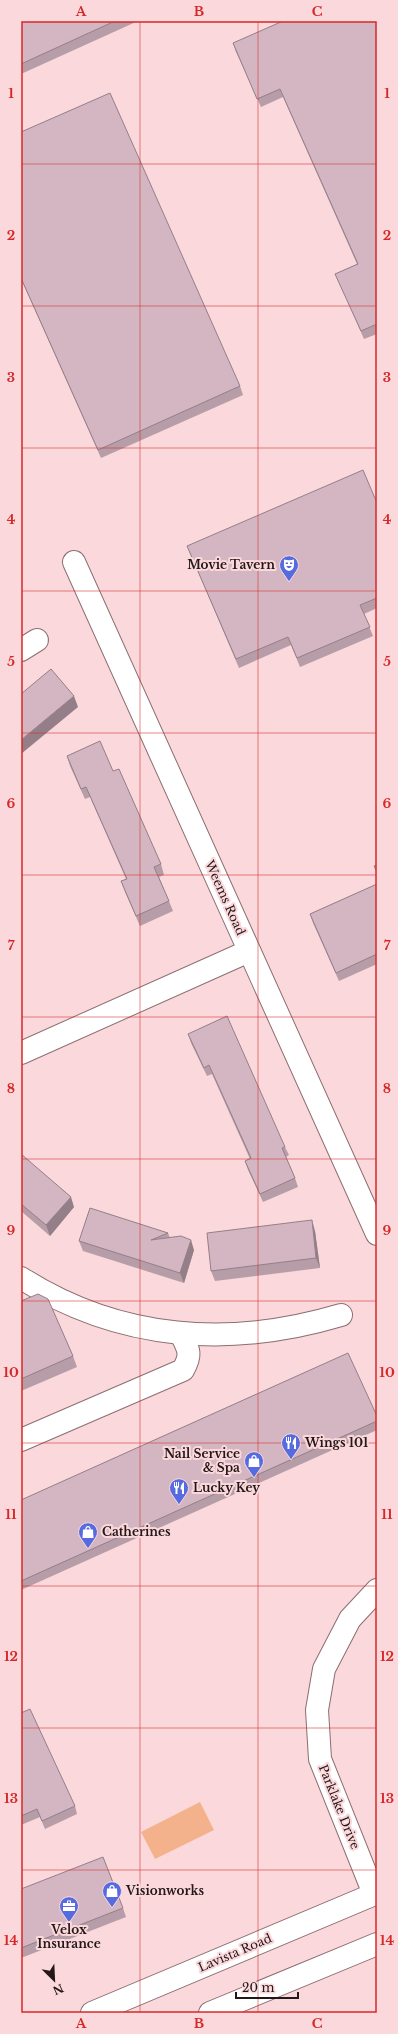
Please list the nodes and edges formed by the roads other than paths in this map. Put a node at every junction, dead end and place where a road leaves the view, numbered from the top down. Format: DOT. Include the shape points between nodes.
graph roads {
  1 [pos="74,562"];
  2 [pos="249,951"];
  3 [pos="21,1053"];
  4 [pos="377,1234"];
  5 [pos="21,1278"];
  6 [pos="341,1315"];
  7 [pos="181,1334"];
  8 [pos="21,1440"];
  9 [pos="377,1590"];
  10 [pos="376,1893"];
  11 [pos="377,1944"];
  12 [pos="92,2013"];
  13 [pos="210,2013"];
  1 -- 2 [label="street, Weems Road"];
  2 -- 3 [label="street"];
  2 -- 4 [label="street, Weems Road"];
  5 -- 7 [label="street" via="64,1302 97,1315 131,1325"];
  6 -- 7 [label="street" via="272,1332 237,1335"];
  7 -- 8 [label="street" via="189,1358 183,1370"];
  9 -- 10 [label="street, Parklake Drive" via="350,1619 324,1669 317,1710 320,1759"];
  10 -- 12 [label="street, Lavista Road"];
  11 -- 13 [label="street"];
}
